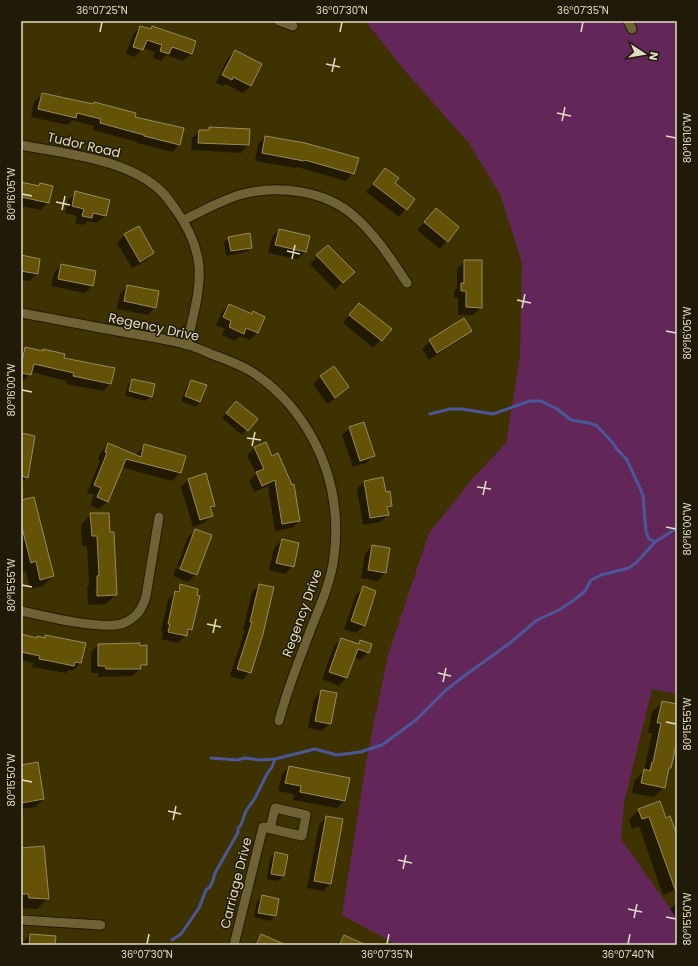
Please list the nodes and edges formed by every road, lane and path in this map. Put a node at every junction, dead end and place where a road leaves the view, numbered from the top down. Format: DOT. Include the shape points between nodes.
graph roads {
  1 [pos="280,21"];
  2 [pos="294,26"];
  3 [pos="21,145"];
  4 [pos="184,220"];
  5 [pos="407,283"];
  6 [pos="21,313"];
  7 [pos="187,344"];
  8 [pos="159,516"];
  9 [pos="21,611"];
  10 [pos="279,721"];
  11 [pos="266,828"];
  12 [pos="21,920"];
  13 [pos="101,925"];
  14 [pos="234,945"];
  1 -- 2 [label="street"];
  3 -- 4 [label="street, Tudor Road" via="112,163 138,174 163,193"];
  4 -- 5 [label="street" via="238,195 257,190 285,189 303,192 342,207 354,216 388,254"];
  4 -- 7 [label="street, Tudor Road" via="196,248 199,266 196,303"];
  6 -- 7 [label="street, Regency Drive"];
  7 -- 10 [label="street, Regency Drive" via="251,372 281,395 309,432 325,464 335,516 334,558 318,612 291,681"];
  8 -- 9 [label="street" via="146,596 141,609 131,619 123,624 104,625"];
  11 -- 14 [label="street, Carriage Drive"];
  12 -- 13 [label="street"];
}
